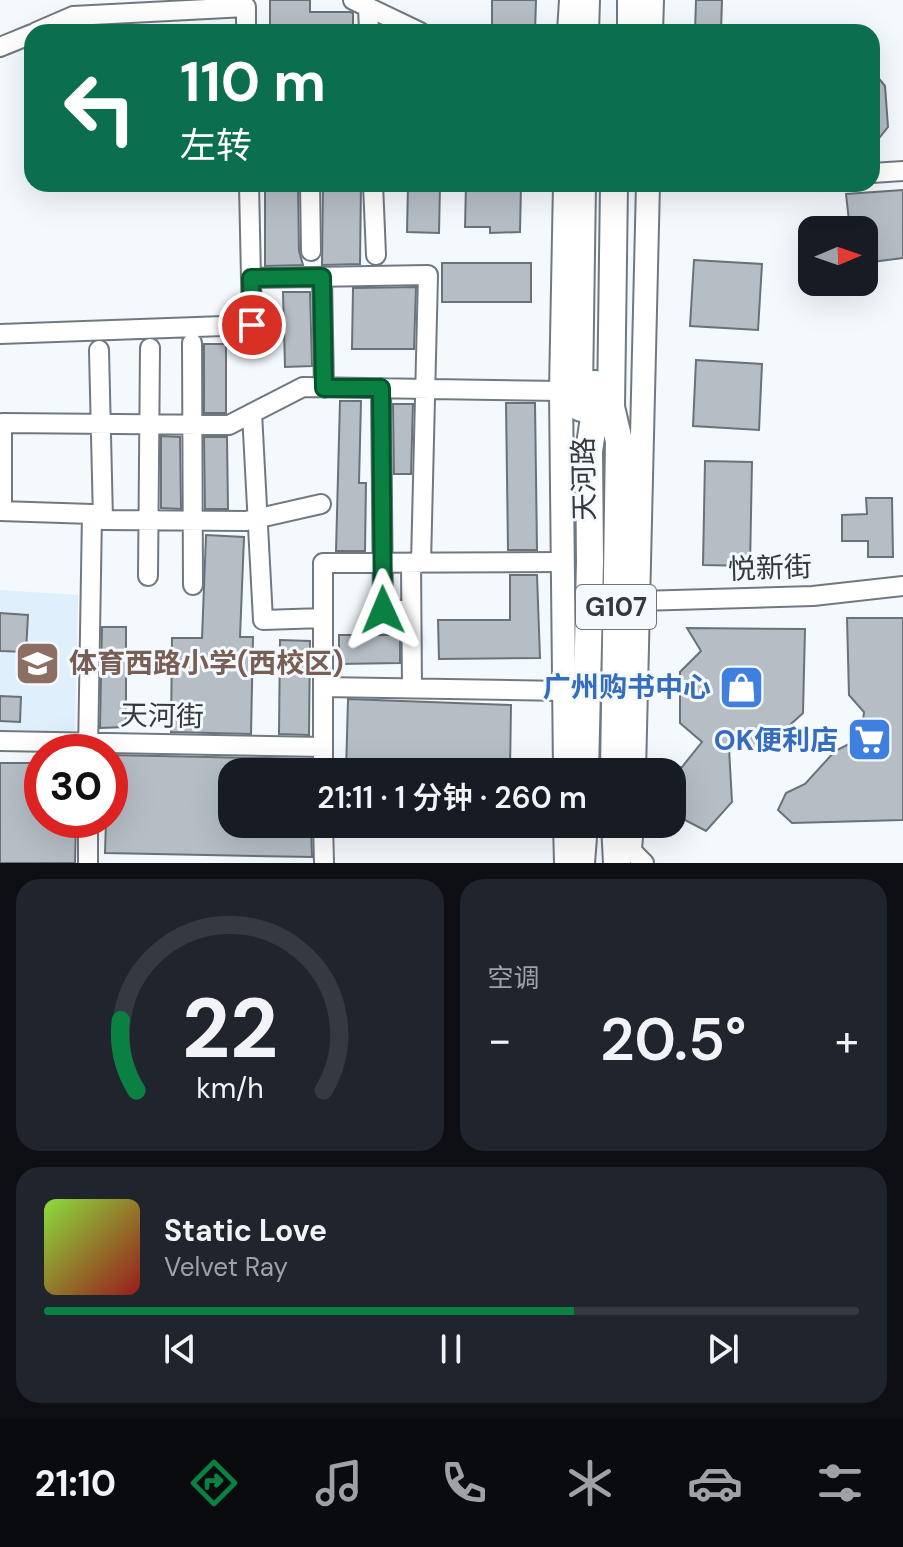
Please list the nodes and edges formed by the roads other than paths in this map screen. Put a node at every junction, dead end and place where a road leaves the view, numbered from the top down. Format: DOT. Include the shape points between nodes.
graph roads {
  1 [pos="257,0"];
  2 [pos="571,0"];
  3 [pos="586,0"];
  4 [pos="602,0"];
  5 [pos="617,0"];
  6 [pos="631,0"];
  7 [pos="652,0"];
  8 [pos="361,4"];
  9 [pos="55,24"];
  10 [pos="246,24"];
  11 [pos="258,24"];
  12 [pos="367,24"];
  13 [pos="403,24"];
  14 [pos="570,24"];
  15 [pos="585,24"];
  16 [pos="601,24"];
  17 [pos="616,24"];
  18 [pos="631,24"];
  19 [pos="651,24"];
  20 [pos="24,37"];
  21 [pos="0,47"];
  22 [pos="903,171"];
  23 [pos="880,172"];
  24 [pos="249,192"];
  25 [pos="260,192"];
  26 [pos="310,192"];
  27 [pos="373,192"];
  28 [pos="565,192"];
  29 [pos="582,192"];
  30 [pos="598,192"];
  31 [pos="614,192"];
  32 [pos="629,192"];
  33 [pos="648,192"];
  34 [pos="311,251"];
  35 [pos="261,255"];
  36 [pos="376,255"];
  37 [pos="322,277"];
  38 [pos="251,278"];
  39 [pos="0,334"];
  40 [pos="192,343"];
  41 [pos="150,348"];
  42 [pos="99,350"];
  43 [pos="324,388"];
  44 [pos="381,388"];
  45 [pos="570,391"];
  46 [pos="252,413"];
  47 [pos="619,441"];
  48 [pos="589,451"];
  49 [pos="321,504"];
  50 [pos="1,511"];
  51 [pos="563,562"];
  52 [pos="383,563"];
  53 [pos="416,563"];
  54 [pos="148,576"];
  55 [pos="193,585"];
  56 [pos="903,586"];
  57 [pos="638,601"];
  58 [pos="411,610"];
  59 [pos="323,618"];
  60 [pos="323,687"];
  61 [pos="412,688"];
  62 [pos="564,691"];
  63 [pos="88,734"];
  64 [pos="0,741"];
  65 [pos="24,743"];
  66 [pos="128,747"];
  67 [pos="323,747"];
  68 [pos="323,758"];
  69 [pos="565,758"];
  70 [pos="585,758"];
  71 [pos="614,758"];
  72 [pos="634,758"];
  73 [pos="88,838"];
  74 [pos="323,838"];
  75 [pos="564,838"];
  76 [pos="569,838"];
  77 [pos="574,838"];
  78 [pos="622,838"];
  79 [pos="631,838"];
  80 [pos="630,859"];
  81 [pos="88,863"];
  82 [pos="324,863"];
  83 [pos="549,863"];
  84 [pos="566,863"];
  85 [pos="581,863"];
  86 [pos="660,863"];
  1 -- 11 [label="street"];
  2 -- 14 [label="main road"];
  3 -- 15 [label="highway"];
  4 -- 16 [label="highway"];
  5 -- 17 [label="highway"];
  6 -- 18 [label="highway"];
  7 -- 19 [label="main road"];
  8 -- 12 [label="street"];
  8 -- 13 [label="street"];
  9 -- 10 [label="street" via="73,16 246,7"];
  20 -- 21 [label="street"];
  22 -- 23 [label="street"];
  24 -- 38 [label="street"];
  25 -- 35 [label="street"];
  26 -- 34 [label="street"];
  27 -- 36 [label="street"];
  28 -- 45 [label="main road"];
  29 -- 45 [label="highway"];
  30 -- 48 [label="highway, 天河路 / G107"];
  31 -- 47 [label="highway, 天河路 / G107" via="611,407"];
  32 -- 47 [label="highway" via="625,396"];
  33 -- 57 [label="main road"];
  37 -- 38 [label="street"];
  37 -- 43 [label="street"];
  37 -- 53 [label="street" via="428,275"];
  38 -- 39 [label="street" via="252,325"];
  40 -- 55 [label="street"];
  41 -- 54 [label="street"];
  42 -- 49 [label="street" via="103,520 246,521"];
  43 -- 44 [label="street"];
  43 -- 46 [label="street" via="303,387"];
  44 -- 45 [label="street"];
  44 -- 52 [label="street"];
  45 -- 48 [label="highway"];
  45 -- 51 [label="main road"];
  46 -- 50 [label="street" via="229,425 2,423"];
  46 -- 59 [label="street" via="263,620"];
  47 -- 71 [label="highway, 天河路 / G107"];
  48 -- 70 [label="highway, 天河路 / G107"];
  50 -- 63 [label="street" via="92,514"];
  51 -- 53 [label="street"];
  51 -- 62 [label="main road"];
  52 -- 53 [label="street"];
  52 -- 58 [label="street" via="383,610"];
  52 -- 59 [label="street" via="323,563"];
  53 -- 58 [label="street"];
  56 -- 57 [label="street, 悦新街" via="813,596"];
  57 -- 72 [label="main road"];
  58 -- 61 [label="street"];
  59 -- 60 [label="street"];
  60 -- 61 [label="street"];
  60 -- 67 [label="street"];
  61 -- 62 [label="street"];
  62 -- 69 [label="main road"];
  64 -- 65 [label="street, 天河街"];
  66 -- 67 [label="street, 天河街"];
  67 -- 68 [label="street"];
  73 -- 81 [label="street"];
  74 -- 82 [label="street"];
  75 -- 83 [label="main road"];
  76 -- 84 [label="main road"];
  77 -- 85 [label="highway"];
  78 -- 80 [label="highway"];
  79 -- 80 [label="main road"];
  80 -- 86 [label="street"];
}
